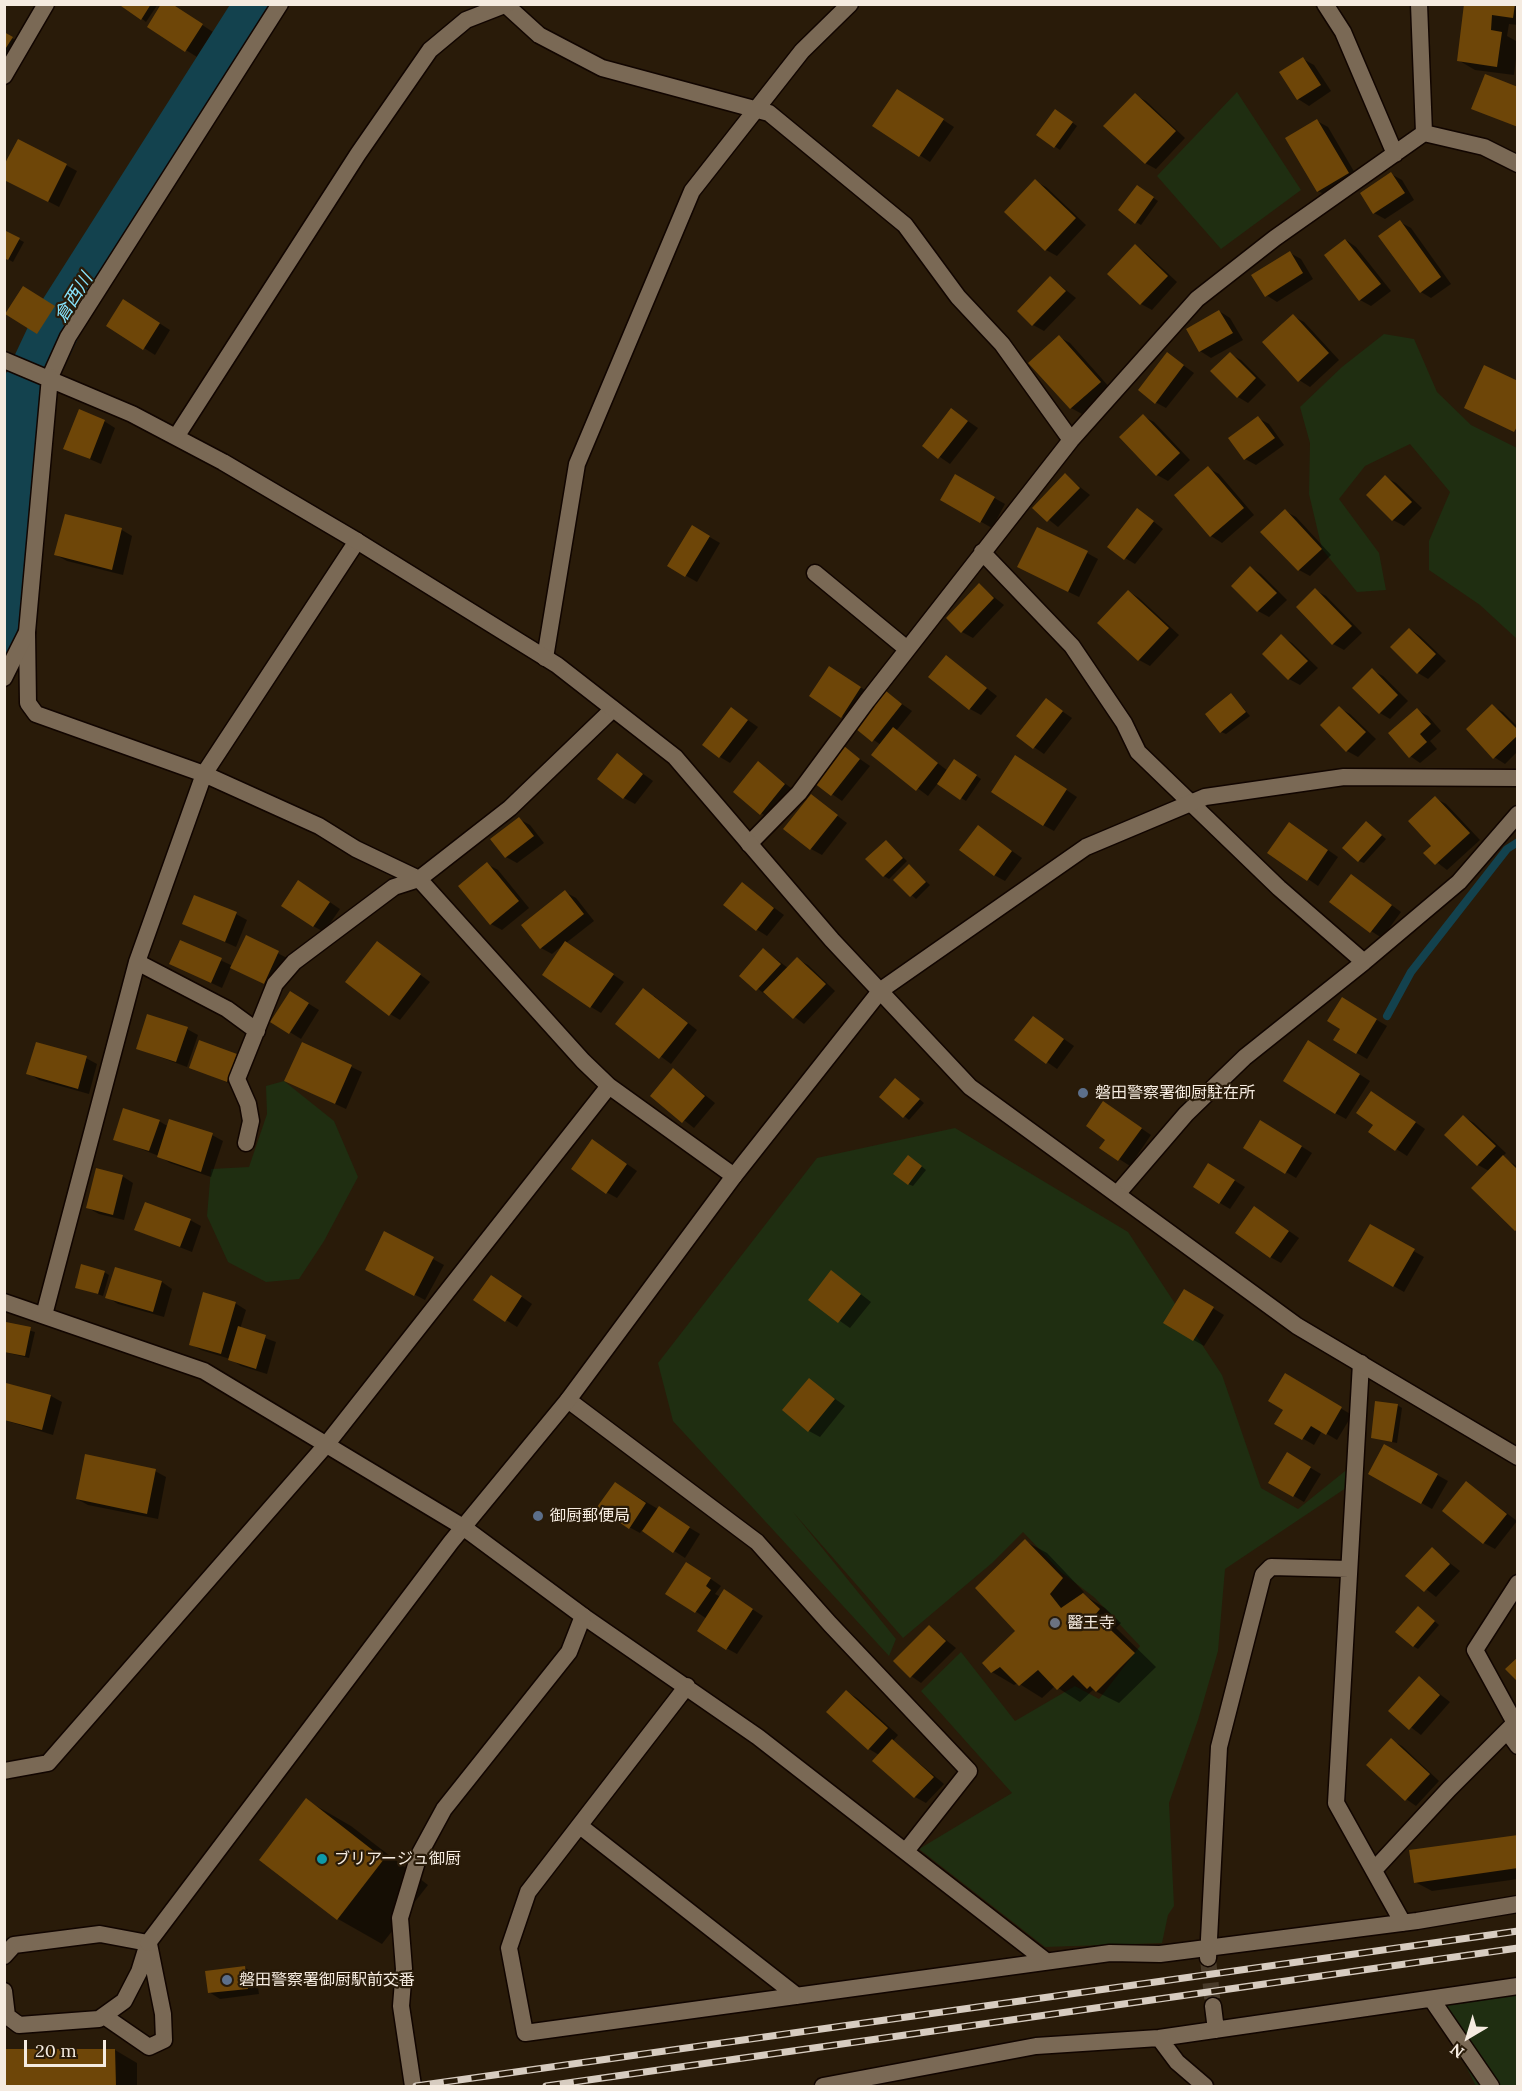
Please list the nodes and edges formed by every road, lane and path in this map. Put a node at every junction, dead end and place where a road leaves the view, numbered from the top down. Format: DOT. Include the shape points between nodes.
graph roads {
  1 [pos="46,4"];
  2 [pos="280,4"];
  3 [pos="850,4"];
  4 [pos="1325,4"];
  5 [pos="1419,4"];
  6 [pos="507,5"];
  7 [pos="4,76"];
  8 [pos="755,109"];
  9 [pos="1424,133"];
  10 [pos="1395,154"];
  11 [pos="1518,164"];
  12 [pos="5,360"];
  13 [pos="50,377"];
  14 [pos="176,437"];
  15 [pos="1071,440"];
  16 [pos="357,541"];
  17 [pos="982,552"];
  18 [pos="815,573"];
  19 [pos="27,632"];
  20 [pos="907,649"];
  21 [pos="545,658"];
  22 [pos="4,678"];
  23 [pos="613,709"];
  24 [pos="204,774"];
  25 [pos="1518,778"];
  26 [pos="1190,804"];
  27 [pos="1518,814"];
  28 [pos="749,844"];
  29 [pos="418,879"];
  30 [pos="137,962"];
  31 [pos="1364,962"];
  32 [pos="880,990"];
  33 [pos="256,1031"];
  34 [pos="609,1086"];
  35 [pos="246,1143"];
  36 [pos="734,1176"];
  37 [pos="1118,1193"];
  38 [pos="4,1302"];
  39 [pos="44,1315"];
  40 [pos="1361,1363"];
  41 [pos="568,1400"];
  42 [pos="326,1445"];
  43 [pos="1518,1457"];
  44 [pos="463,1527"];
  45 [pos="1349,1569"];
  46 [pos="1518,1583"];
  47 [pos="583,1616"];
  48 [pos="687,1686"];
  49 [pos="1507,1731"];
  50 [pos="1518,1746"];
  51 [pos="4,1772"];
  52 [pos="580,1826"];
  53 [pos="906,1851"];
  54 [pos="1374,1870"];
  55 [pos="1518,1904"];
  56 [pos="1403,1923"];
  57 [pos="148,1943"];
  58 [pos="1207,1954"];
  59 [pos="4,1956"];
  60 [pos="1047,1961"];
  61 [pos="1518,1986"];
  62 [pos="4,1990"];
  63 [pos="797,1996"];
  64 [pos="1432,2000"];
  65 [pos="1213,2006"];
  66 [pos="104,2016"];
  67 [pos="1216,2030"];
  68 [pos="1160,2038"];
  69 [pos="413,2086"];
  70 [pos="823,2086"];
  71 [pos="1205,2086"];
  72 [pos="1491,2086"];
  1 -- 7 [label="street"];
  2 -- 13 [label="street" via="69,337"];
  3 -- 8 [label="street" via="802,51"];
  4 -- 10 [label="street" via="1343,32"];
  5 -- 9 [label="street"];
  6 -- 8 [label="street" via="539,35 602,68"];
  6 -- 14 [label="street" via="466,20 430,50 358,154"];
  8 -- 15 [label="street" via="769,113 905,225 958,297 1002,344"];
  8 -- 21 [label="street" via="692,191 577,464"];
  9 -- 10 [label="street"];
  9 -- 11 [label="street" via="1484,147"];
  10 -- 15 [label="street" via="1275,238 1197,299"];
  12 -- 13 [label="street"];
  13 -- 14 [label="street"];
  13 -- 19 [label="street"];
  14 -- 16 [label="street"];
  15 -- 17 [label="street"];
  16 -- 21 [label="street"];
  16 -- 24 [label="street"];
  17 -- 20 [label="street"];
  17 -- 26 [label="street" via="1072,645 1124,723 1137,752"];
  18 -- 20 [label="street"];
  19 -- 22 [label="street"];
  19 -- 24 [label="street" via="28,702 36,714"];
  20 -- 28 [label="street" via="799,793"];
  21 -- 23 [label="street"];
  23 -- 28 [label="street" via="675,757"];
  23 -- 29 [label="street" via="510,808"];
  24 -- 29 [label="street" via="319,826"];
  24 -- 30 [label="street"];
  25 -- 26 [label="street" via="1344,777 1205,797"];
  26 -- 31 [label="street"];
  26 -- 32 [label="street" via="1086,847"];
  27 -- 31 [label="street" via="1459,882"];
  28 -- 32 [label="street"];
  29 -- 33 [label="street" via="394,887 294,962 275,984"];
  29 -- 34 [label="street"];
  30 -- 33 [label="street" via="227,1009"];
  30 -- 39 [label="street"];
  31 -- 37 [label="street" via="1245,1057 1186,1114"];
  32 -- 36 [label="street"];
  32 -- 37 [label="street" via="970,1087"];
  33 -- 35 [label="street" via="237,1079 251,1121"];
  34 -- 36 [label="street"];
  34 -- 42 [label="street"];
  36 -- 41 [label="street"];
  37 -- 40 [label="street" via="1297,1326"];
  38 -- 39 [label="street"];
  39 -- 42 [label="street" via="204,1371"];
  40 -- 43 [label="street"];
  40 -- 45 [label="street"];
  41 -- 44 [label="street"];
  41 -- 53 [label="street" via="757,1542 969,1772"];
  42 -- 44 [label="street"];
  42 -- 51 [label="street" via="48,1763"];
  44 -- 47 [label="street"];
  44 -- 57 [label="street"];
  45 -- 54 [label="street" via="1336,1803"];
  45 -- 58 [label="street" via="1271,1567 1263,1575 1219,1747"];
  46 -- 49 [label="street" via="1475,1650 1515,1723"];
  47 -- 48 [label="street"];
  47 -- 69 [label="street" via="569,1652 444,1809 419,1856 400,1918 404,1969 401,2006"];
  48 -- 52 [label="street"];
  48 -- 53 [label="street"];
  49 -- 50 [label="street"];
  49 -- 54 [label="street"];
  52 -- 63 [label="street"];
  52 -- 63 [label="street" via="528,1892 509,1948 525,2033"];
  53 -- 60 [label="street"];
  54 -- 56 [label="street"];
  55 -- 56 [label="street"];
  56 -- 58 [label="street"];
  57 -- 59 [label="street" via="100,1934 14,1945"];
  57 -- 66 [label="street" via="124,2001"];
  57 -- 66 [label="street" via="163,2014 164,2040 149,2047"];
  58 -- 60 [label="street" via="1110,1953"];
  60 -- 63 [label="street"];
  61 -- 64 [label="street"];
  62 -- 66 [label="street" via="7,2016 19,2025"];
  64 -- 67 [label="street"];
  64 -- 72 [label="street"];
  65 -- 67 [label="street"];
  67 -- 68 [label="street"];
  68 -- 70 [label="street" via="1036,2046"];
  68 -- 71 [label="street" via="1177,2062"];
}
